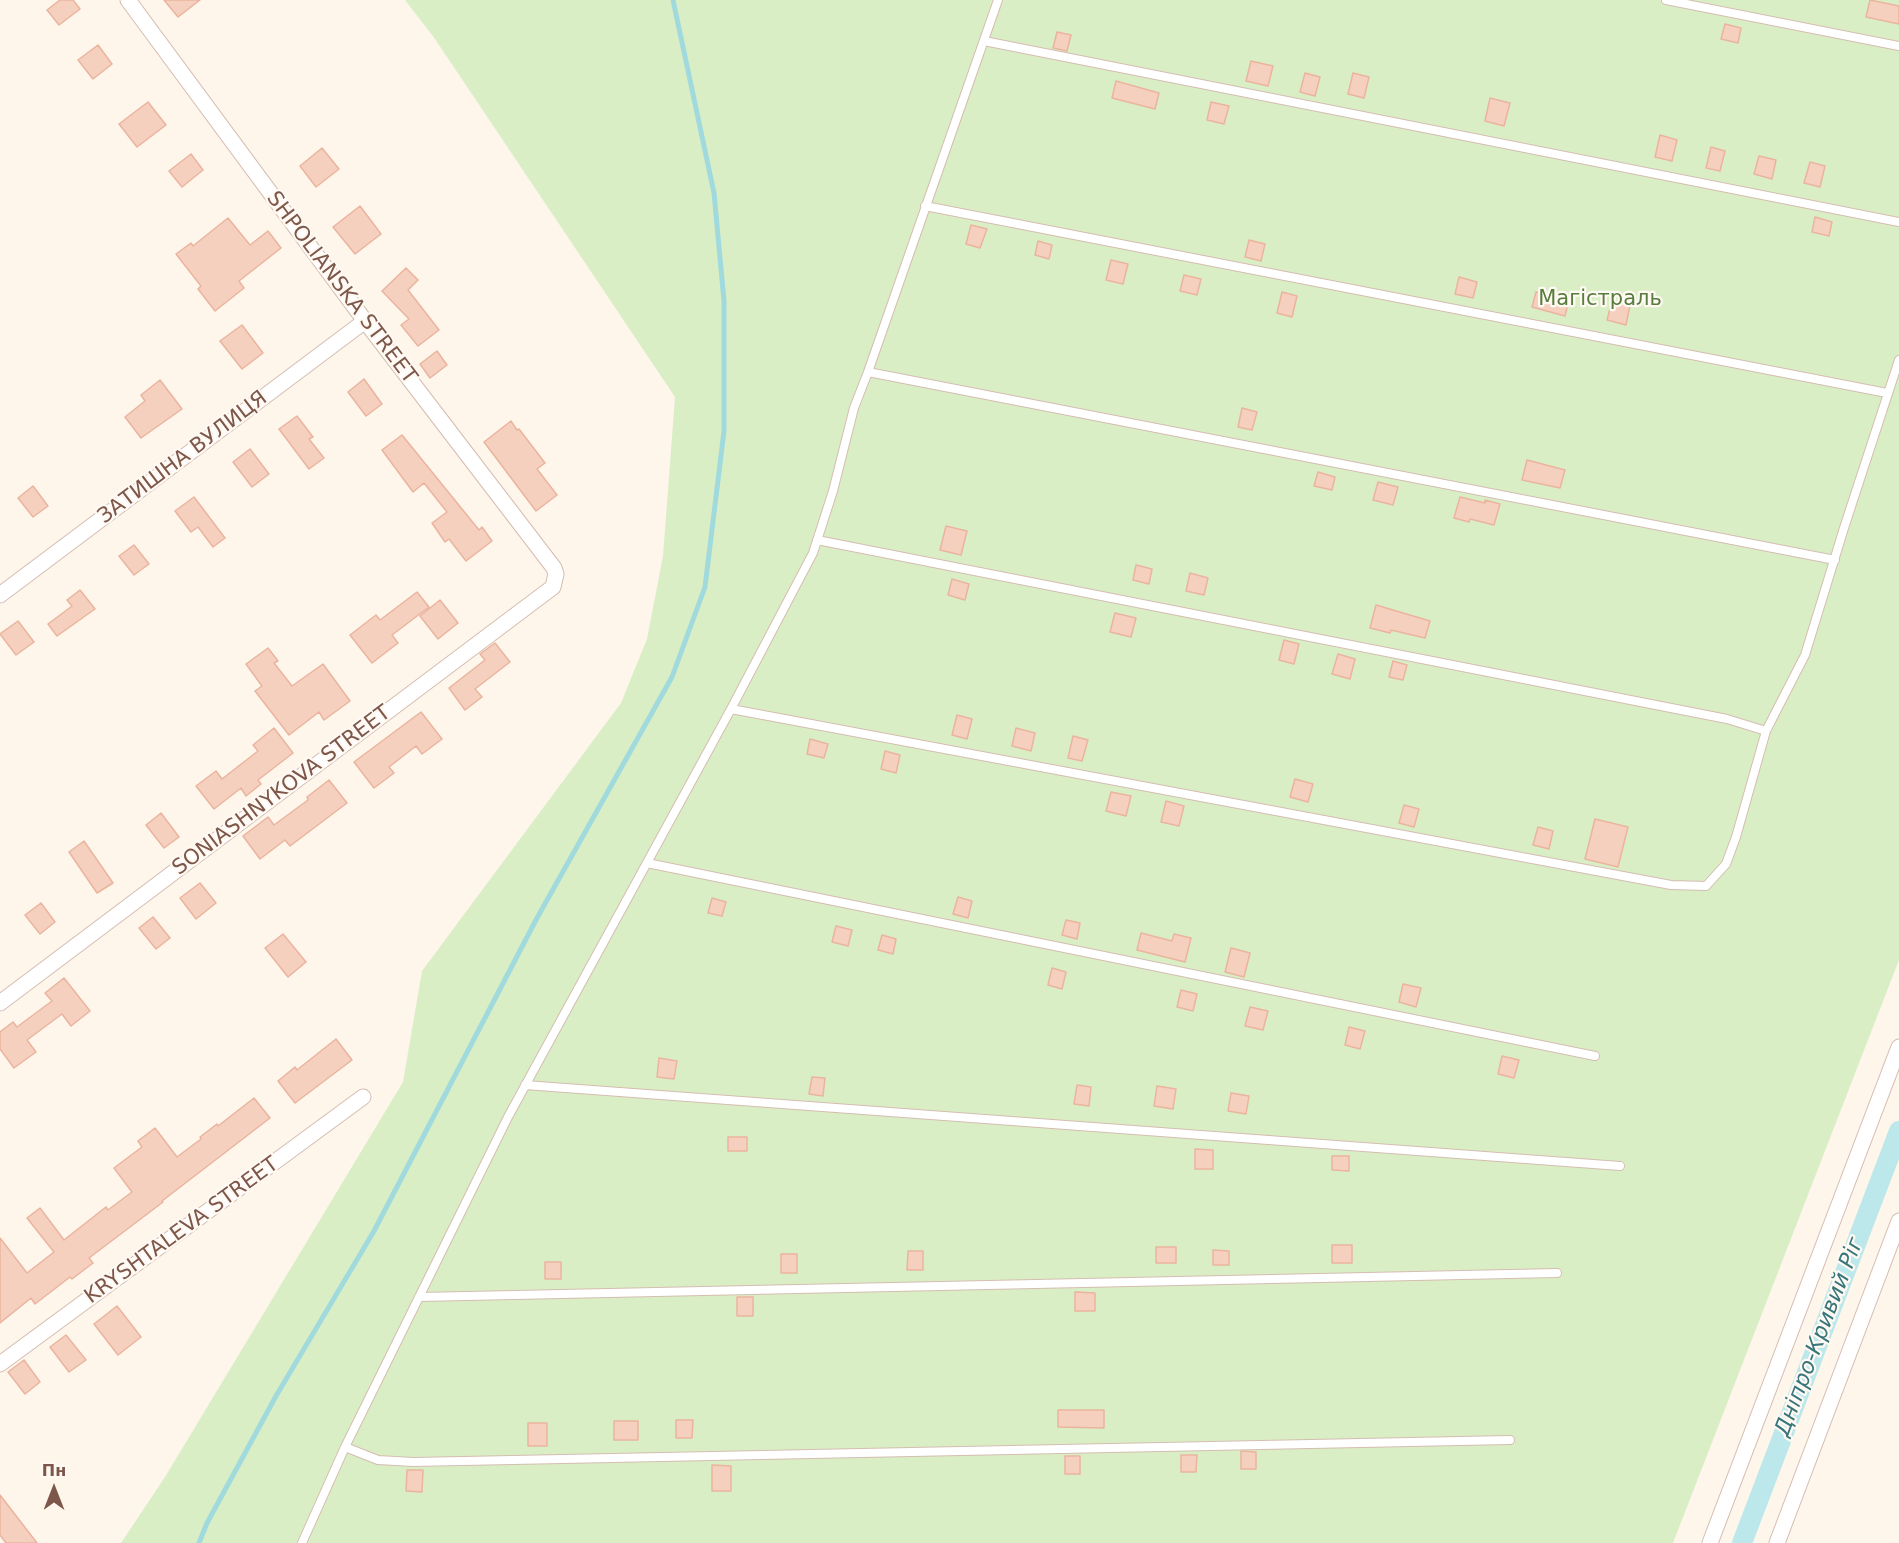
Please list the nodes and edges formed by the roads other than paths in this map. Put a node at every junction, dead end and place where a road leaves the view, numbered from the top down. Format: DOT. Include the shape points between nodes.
graph roads {
  1 [pos="128,0"];
  2 [pos="998,0"];
  3 [pos="1666,0"];
  4 [pos="984,41"];
  5 [pos="1899,46"];
  6 [pos="925,206"];
  7 [pos="1899,222"];
  8 [pos="365,321"];
  9 [pos="1899,360"];
  10 [pos="868,372"];
  11 [pos="1887,393"];
  12 [pos="817,540"];
  13 [pos="1835,560"];
  14 [pos="556,574"];
  15 [pos="0,595"];
  16 [pos="731,709"];
  17 [pos="1766,731"];
  18 [pos="647,862"];
  19 [pos="0,1003"];
  20 [pos="1899,1047"];
  21 [pos="1595,1056"];
  22 [pos="525,1085"];
  23 [pos="363,1097"];
  24 [pos="1620,1166"];
  25 [pos="1899,1221"];
  26 [pos="1557,1273"];
  27 [pos="419,1297"];
  28 [pos="0,1364"];
  29 [pos="1510,1440"];
  30 [pos="345,1447"];
  31 [pos="302,1543"];
  32 [pos="1710,1543"];
  33 [pos="1777,1543"];
  1 -- 8 [label="street, SHPOLIANSKA STREET"];
  2 -- 4 [label="lane"];
  3 -- 5 [label="lane"];
  4 -- 6 [label="lane"];
  4 -- 7 [label="lane"];
  6 -- 10 [label="lane"];
  6 -- 11 [label="lane"];
  8 -- 14 [label="street, SHPOLIANSKA STREET"];
  8 -- 15 [label="street, ЗАТИШНА ВУЛИЦЯ"];
  9 -- 11 [label="lane"];
  10 -- 12 [label="lane"];
  10 -- 13 [label="lane"];
  11 -- 13 [label="lane"];
  12 -- 16 [label="lane"];
  12 -- 17 [label="lane" via="1726,719"];
  13 -- 17 [label="lane" via="1805,655"];
  14 -- 19 [label="street, SONIASHNYKOVA STREET" via="553,587"];
  16 -- 17 [label="lane" via="1671,885 1696,886 1706,886 1726,864"];
  16 -- 18 [label="lane"];
  18 -- 21 [label="lane"];
  18 -- 22 [label="lane"];
  20 -- 32 [label="street"];
  22 -- 24 [label="lane"];
  22 -- 27 [label="lane"];
  23 -- 28 [label="street, KRYSHTALEVA STREET"];
  25 -- 33 [label="street"];
  26 -- 27 [label="lane"];
  27 -- 30 [label="lane"];
  29 -- 30 [label="lane" via="413,1462 378,1460"];
  30 -- 31 [label="lane"];
}
